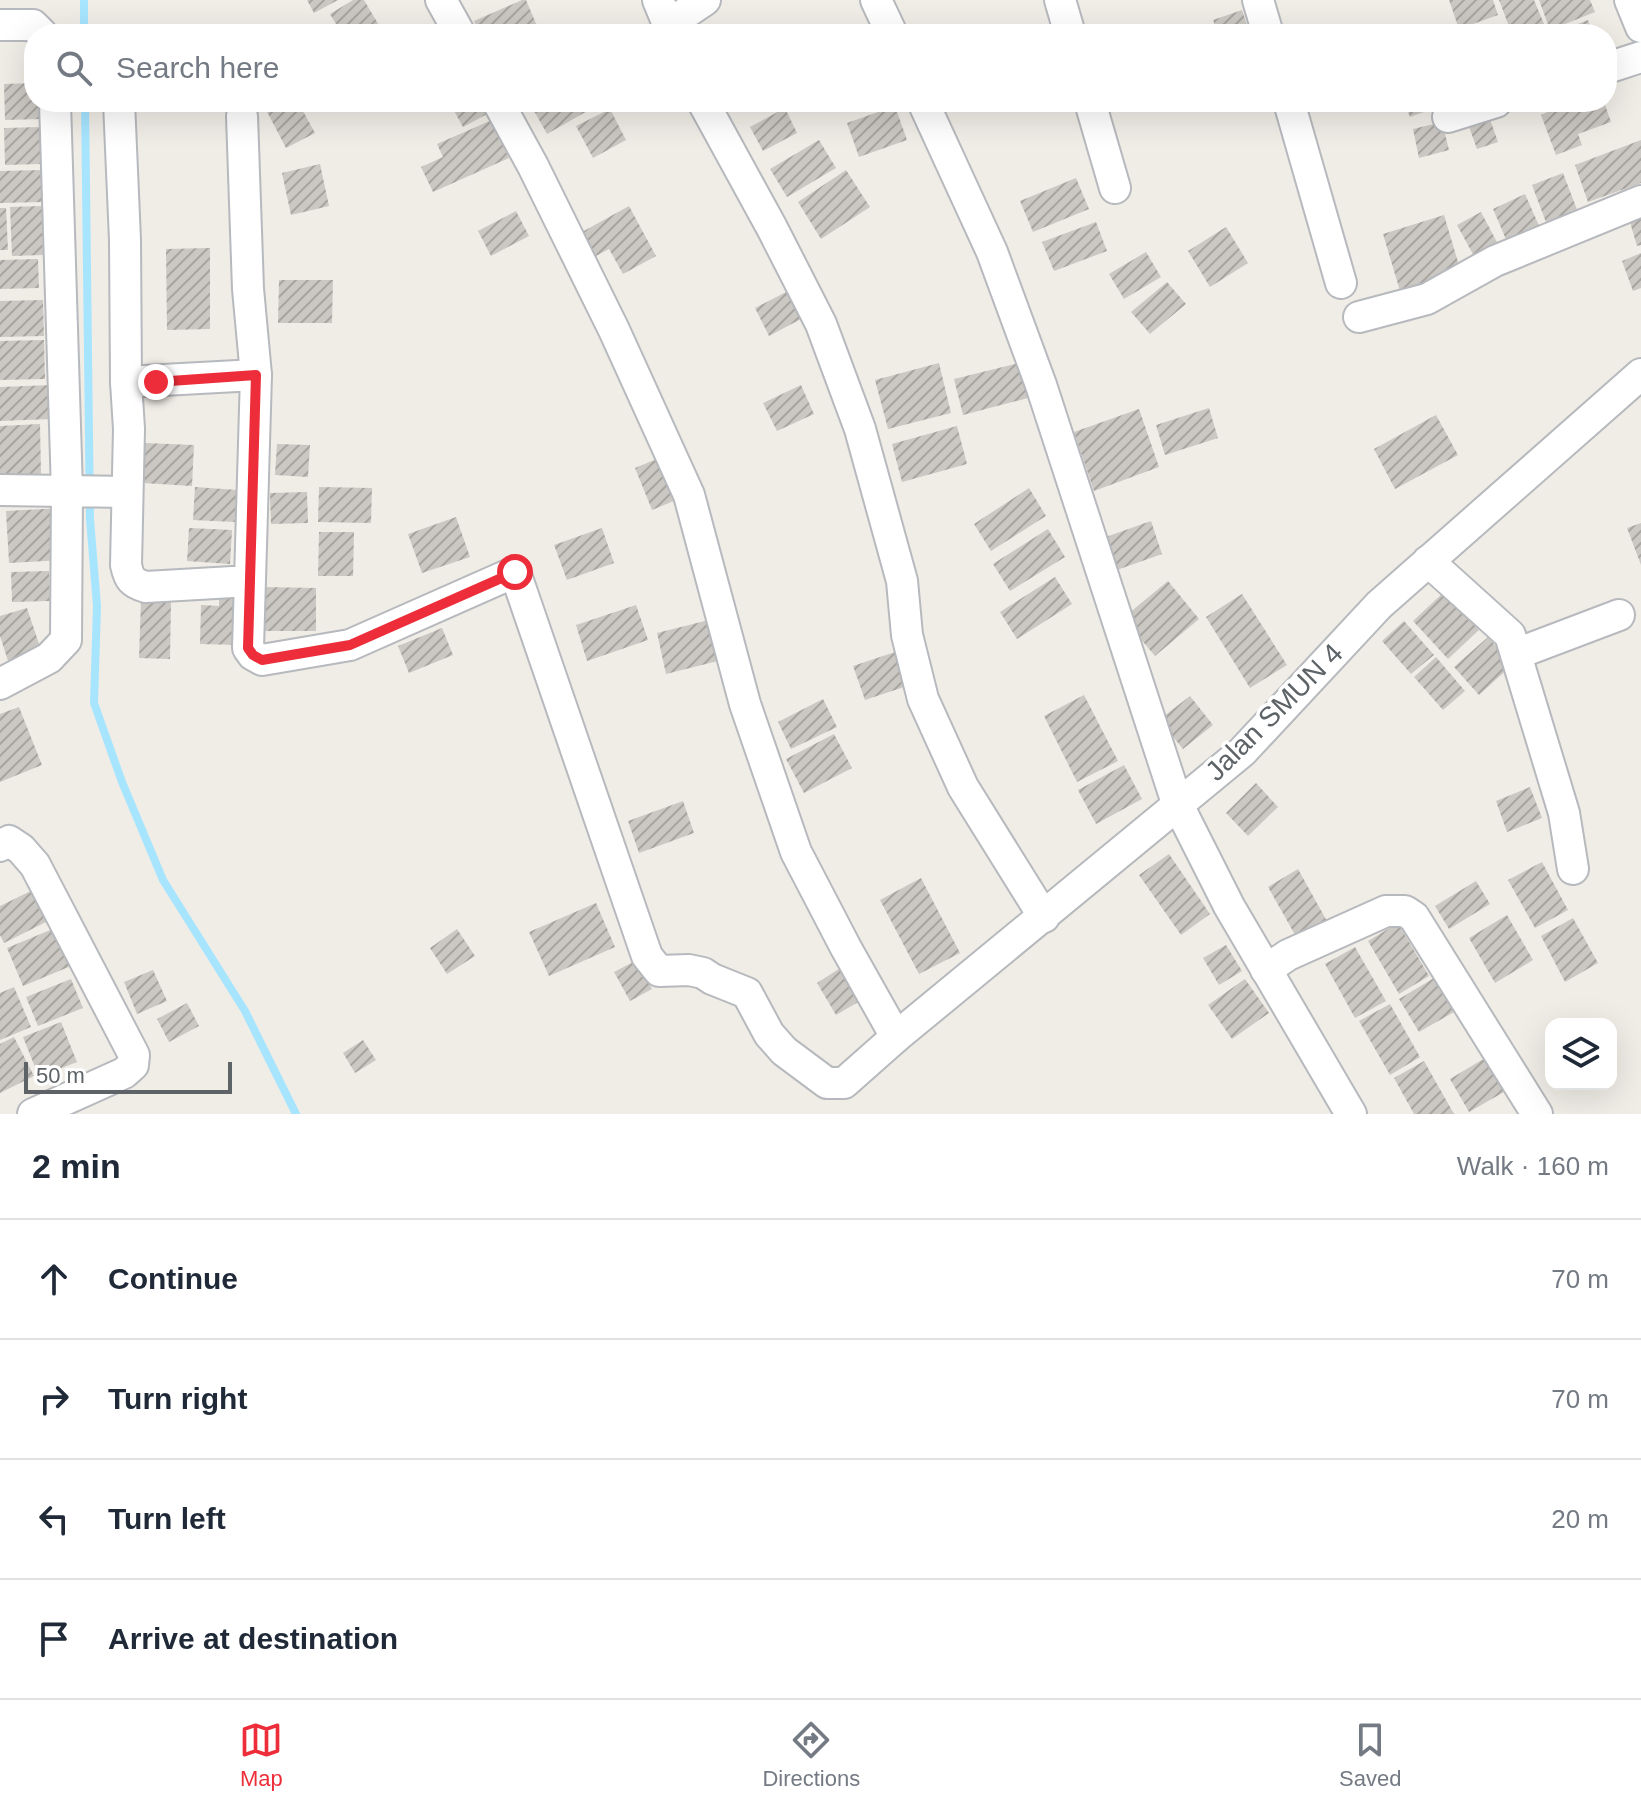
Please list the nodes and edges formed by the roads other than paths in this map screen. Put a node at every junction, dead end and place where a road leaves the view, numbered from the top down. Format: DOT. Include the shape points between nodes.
graph roads {
  1 [pos="441,0"];
  2 [pos="705,0"];
  3 [pos="876,0"];
  4 [pos="1060,0"];
  5 [pos="1258,0"];
  6 [pos="1630,0"];
  7 [pos="666,20"];
  8 [pos="454,24"];
  9 [pos="887,24"];
  10 [pos="1067,24"];
  11 [pos="1265,24"];
  12 [pos="0,25"];
  13 [pos="24,25"];
  14 [pos="1641,27"];
  15 [pos="1641,57"];
  16 [pos="1617,65"];
  17 [pos="55,112"];
  18 [pos="119,112"];
  19 [pos="503,112"];
  20 [pos="708,112"];
  21 [pos="928,112"];
  22 [pos="1093,112"];
  23 [pos="1292,112"];
  24 [pos="1464,112"];
  25 [pos="242,116"];
  26 [pos="1448,117"];
  27 [pos="1115,188"];
  28 [pos="1641,201"];
  29 [pos="1341,283"];
  30 [pos="1359,317"];
  31 [pos="1641,374"];
  32 [pos="256,375"];
  33 [pos="126,382"];
  34 [pos="0,490"];
  35 [pos="123,491"];
  36 [pos="69,492"];
  37 [pos="1428,561"];
  38 [pos="250,581"];
  39 [pos="1619,615"];
  40 [pos="1516,654"];
  41 [pos="0,684"];
  42 [pos="1177,803"];
  43 [pos="0,846"];
  44 [pos="1573,869"];
  45 [pos="1044,917"];
  46 [pos="1266,970"];
  47 [pos="896,1037"];
  48 [pos="33,1114"];
  49 [pos="1351,1114"];
  50 [pos="1537,1114"];
  1 -- 8 [label="street"];
  2 -- 7 [label="street"];
  3 -- 9 [label="street"];
  4 -- 10 [label="street"];
  5 -- 11 [label="street"];
  6 -- 14 [label="street"];
  12 -- 13 [label="street"];
  15 -- 16 [label="street"];
  17 -- 36 [label="street"];
  18 -- 33 [label="street"];
  19 -- 47 [label="street" via="614,330 689,495 745,704 796,852"];
  20 -- 45 [label="street" via="821,324 860,429 902,581 907,635 923,699 963,787"];
  21 -- 42 [label="street" via="992,252 1041,385"];
  22 -- 27 [label="street"];
  23 -- 29 [label="street"];
  24 -- 26 [label="street"];
  25 -- 32 [label="street"];
  28 -- 30 [label="street" via="1495,261 1427,299"];
  31 -- 37 [label="street, Jalan SMUN 4"];
  32 -- 33 [label="street"];
  32 -- 38 [label="street"];
  33 -- 35 [label="street" via="129,429"];
  34 -- 36 [label="street"];
  35 -- 36 [label="street"];
  35 -- 38 [label="street" via="126,565 134,583 146,587"];
  36 -- 41 [label="street" via="66,640 49,658"];
  37 -- 40 [label="street" via="1510,635"];
  37 -- 42 [label="street, Jalan SMUN 4" via="1379,605 1242,752"];
  38 -- 47 [label="street, Jalan SMUN 4" via="248,648 262,660 350,645 515,572 653,966 659,971 703,973 747,993 784,1051 827,1083 844,1083"];
  39 -- 40 [label="street"];
  40 -- 44 [label="street" via="1564,813"];
  42 -- 45 [label="street, Jalan SMUN 4"];
  42 -- 46 [label="street"];
  43 -- 48 [label="street" via="9,841 35,865 134,1055 124,1073"];
  45 -- 47 [label="street, Jalan SMUN 4"];
  46 -- 49 [label="street"];
  46 -- 50 [label="street" via="1386,911 1405,911 1414,917"];
}
